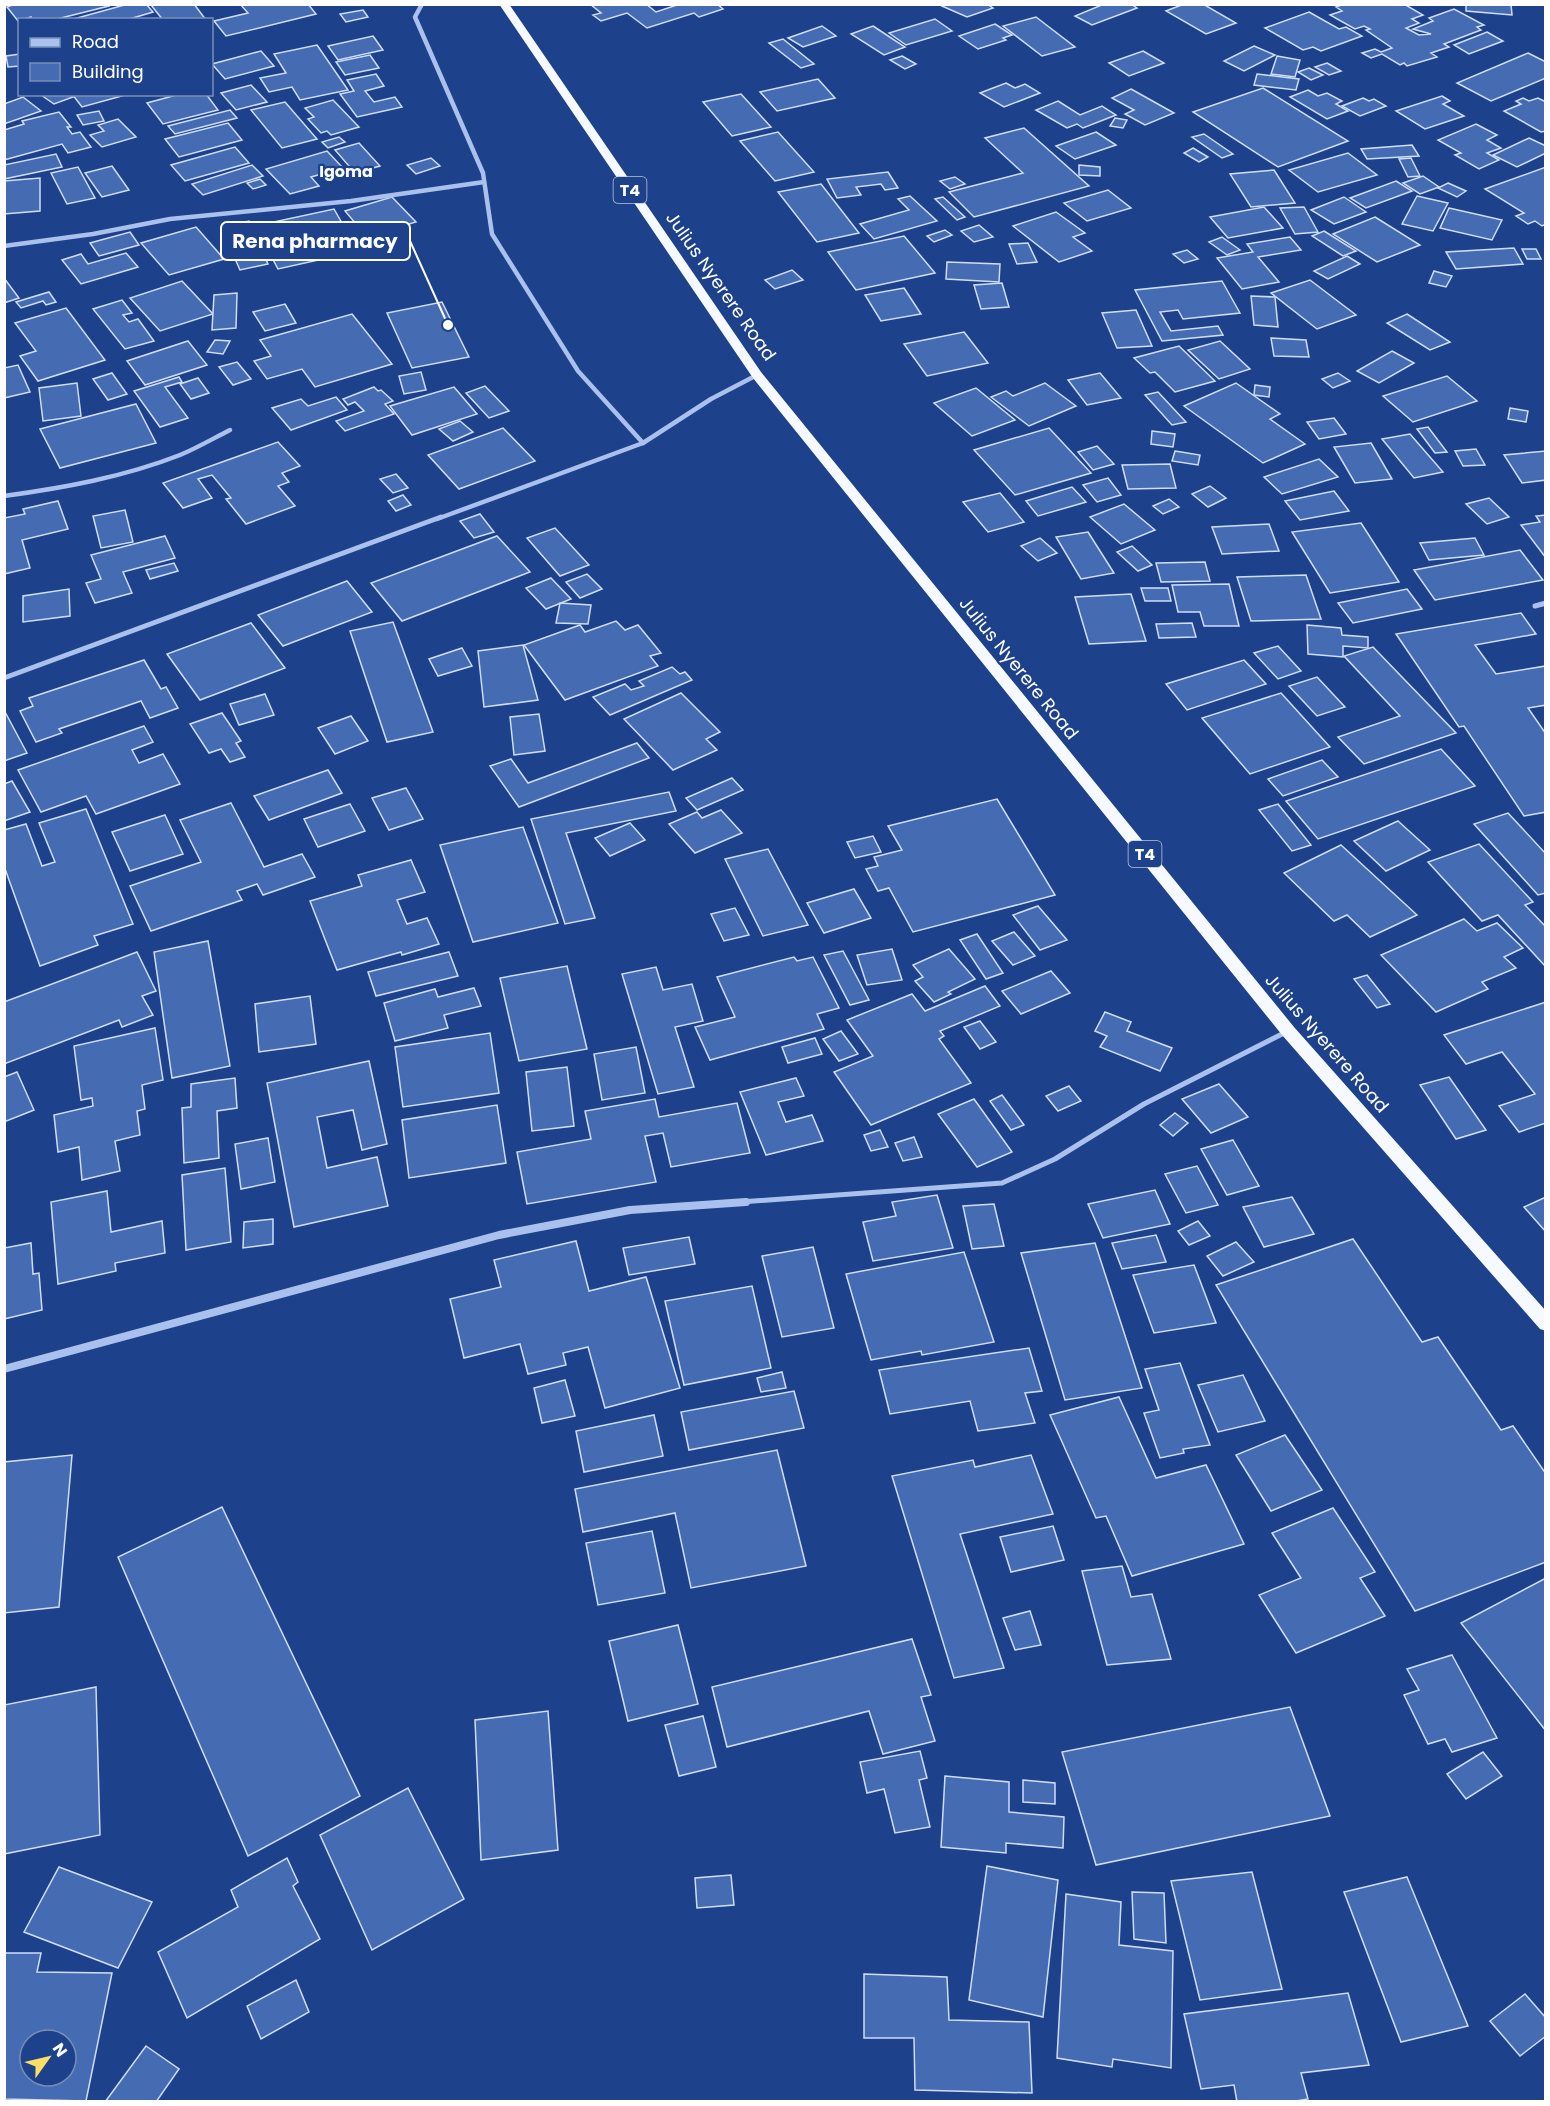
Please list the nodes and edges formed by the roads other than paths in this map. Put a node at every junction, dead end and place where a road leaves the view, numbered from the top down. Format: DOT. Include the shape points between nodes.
graph roads {
  1 [pos="422,4"];
  2 [pos="504,4"];
  3 [pos="484,182"];
  4 [pos="4,246"];
  5 [pos="757,375"];
  6 [pos="230,430"];
  7 [pos="643,443"];
  8 [pos="4,496"];
  9 [pos="1545,603"];
  10 [pos="1535,606"];
  11 [pos="4,678"];
  12 [pos="1288,1031"];
  13 [pos="1545,1324"];
  14 [pos="4,1369"];
  1 -- 3 [label="street" via="415,17"];
  2 -- 5 [label="highway, Julius Nyerere Road / T4"];
  3 -- 4 [label="street" via="351,201 170,219"];
  3 -- 7 [label="street" via="492,234 578,371"];
  5 -- 7 [label="street"];
  5 -- 12 [label="highway, Julius Nyerere Road / T4"];
  6 -- 8 [label="street" via="181,454 122,473 63,488"];
  7 -- 11 [label="street"];
  9 -- 10 [label="street"];
  12 -- 13 [label="highway, Julius Nyerere Road / T4"];
  12 -- 14 [label="street" via="1144,1104 1055,1159 1002,1183 630,1209 499,1235"];
}
